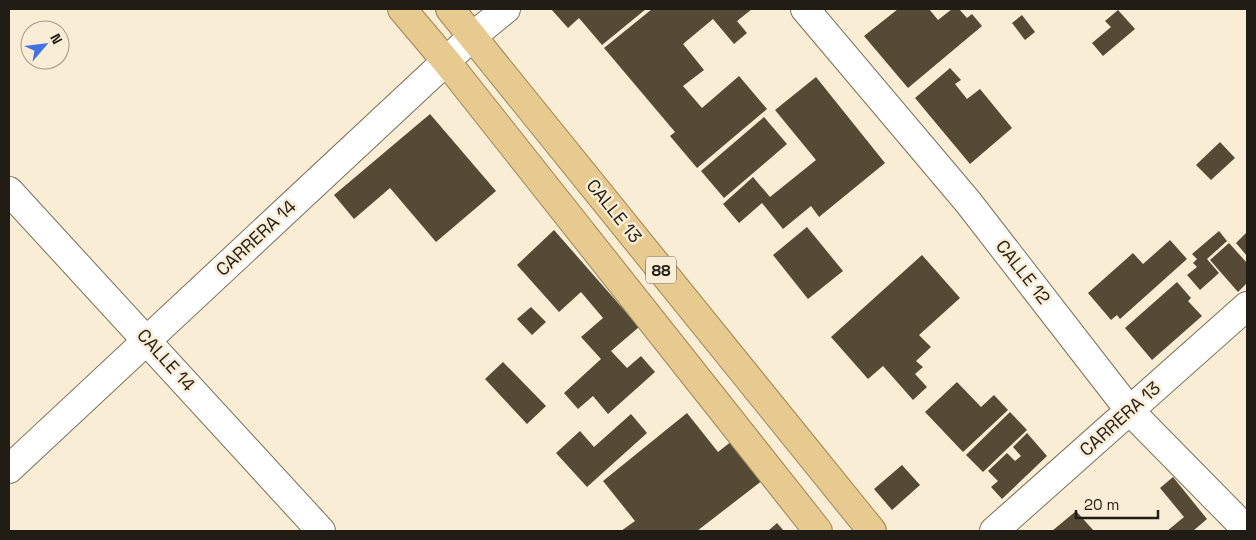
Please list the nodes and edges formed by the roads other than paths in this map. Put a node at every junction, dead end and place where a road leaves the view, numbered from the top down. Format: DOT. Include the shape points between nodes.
graph roads {
  1 [pos="402,9"];
  2 [pos="450,9"];
  3 [pos="506,9"];
  4 [pos="805,9"];
  5 [pos="473,36"];
  6 [pos="446,61"];
  7 [pos="9,191"];
  8 [pos="1247,306"];
  9 [pos="147,340"];
  10 [pos="1130,411"];
  11 [pos="9,469"];
  12 [pos="1247,530"];
  13 [pos="321,531"];
  14 [pos="818,531"];
  15 [pos="872,531"];
  16 [pos="994,531"];
  1 -- 6 [label="highway, 88"];
  2 -- 5 [label="highway, CALLE 13 / 88"];
  3 -- 5 [label="street, CARRERA 14"];
  4 -- 10 [label="street, CALLE 12" via="968,202"];
  5 -- 6 [label="street, CARRERA 14"];
  5 -- 15 [label="highway, CALLE 13 / 88"];
  6 -- 9 [label="street, CARRERA 14"];
  6 -- 14 [label="highway, 88"];
  7 -- 9 [label="street, CALLE 14"];
  8 -- 10 [label="street, CARRERA 13"];
  9 -- 11 [label="street, CARRERA 14"];
  9 -- 13 [label="street, CALLE 14"];
  10 -- 12 [label="street, CALLE 12"];
  10 -- 16 [label="street, CARRERA 13"];
}
